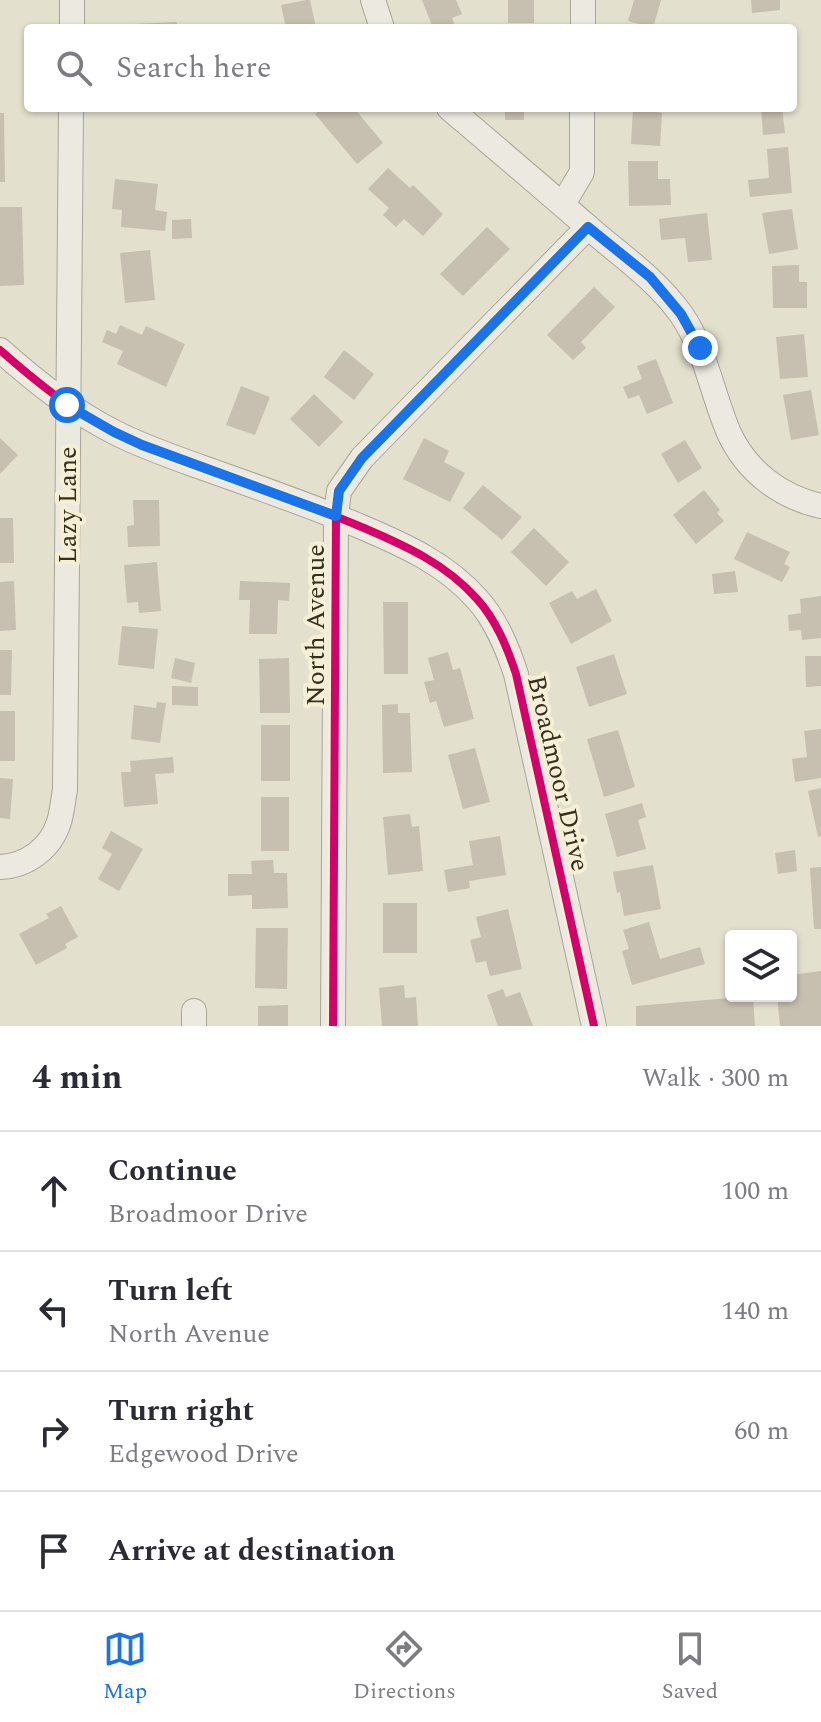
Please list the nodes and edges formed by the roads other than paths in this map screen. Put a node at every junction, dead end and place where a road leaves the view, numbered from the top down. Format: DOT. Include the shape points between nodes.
graph roads {
  1 [pos="72,0"];
  2 [pos="373,0"];
  3 [pos="583,0"];
  4 [pos="72,24"];
  5 [pos="381,24"];
  6 [pos="583,24"];
  7 [pos="71,112"];
  8 [pos="454,112"];
  9 [pos="582,112"];
  10 [pos="563,204"];
  11 [pos="588,227"];
  12 [pos="0,350"];
  13 [pos="67,405"];
  14 [pos="821,506"];
  15 [pos="336,516"];
  16 [pos="0,867"];
  17 [pos="333,1026"];
  18 [pos="594,1026"];
  1 -- 4 [label="street"];
  2 -- 5 [label="street"];
  3 -- 6 [label="street"];
  7 -- 13 [label="street, Lazy Lane"];
  8 -- 10 [label="street"];
  9 -- 10 [label="street" via="582,172"];
  10 -- 11 [label="street"];
  11 -- 14 [label="street" via="650,277 681,314 700,348 730,434 748,462 768,483 799,501"];
  11 -- 15 [label="street, North Avenue" via="362,458 339,491"];
  12 -- 13 [label="street, Broadmoor Drive"];
  13 -- 15 [label="street, Broadmoor Drive" via="142,445"];
  13 -- 16 [label="street, Lazy Lane" via="65,790 60,821 43,849 12,867"];
  15 -- 17 [label="street, North Avenue"];
  15 -- 18 [label="street, Broadmoor Drive" via="439,565 479,601 501,634 516,674"];
}
